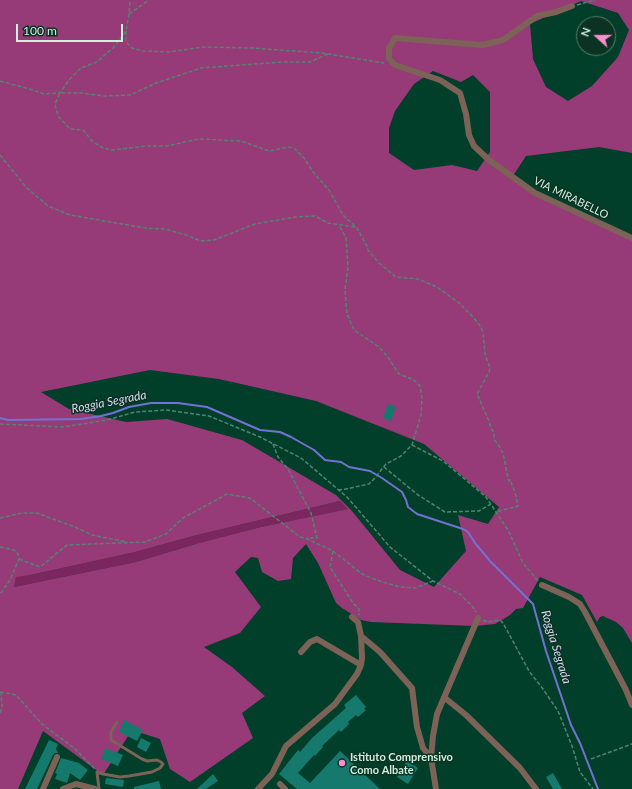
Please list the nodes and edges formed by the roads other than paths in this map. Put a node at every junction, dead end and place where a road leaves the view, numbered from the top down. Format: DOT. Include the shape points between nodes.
graph roads {
  1 [pos="572,6"];
  2 [pos="632,238"];
  3 [pos="542,586"];
  4 [pos="352,617"];
  5 [pos="478,618"];
  6 [pos="361,636"];
  7 [pos="301,652"];
  8 [pos="361,665"];
  9 [pos="445,698"];
  10 [pos="632,705"];
  11 [pos="118,722"];
  12 [pos="57,757"];
  13 [pos="431,758"];
  14 [pos="280,784"];
  15 [pos="43,789"];
  16 [pos="64,789"];
  17 [pos="95,789"];
  18 [pos="99,789"];
  19 [pos="258,789"];
  20 [pos="285,789"];
  21 [pos="436,789"];
  22 [pos="536,789"];
  1 -- 2 [label="street, VIA MIRABELLO" via="538,16 503,40 482,45 396,38 389,48 389,59 395,65 440,80 460,93 468,135 474,146 489,160 535,193"];
  3 -- 10 [label="street" via="580,604"];
  4 -- 6 [label="street" via="358,622"];
  5 -- 9 [label="street"];
  6 -- 8 [label="street"];
  6 -- 13 [label="street" via="380,652 412,688 417,727 423,748"];
  7 -- 8 [label="street" via="310,642 317,639"];
  8 -- 19 [label="street" via="335,704 286,746 272,774"];
  9 -- 13 [label="street" via="437,714"];
  9 -- 22 [label="street" via="520,768"];
  11 -- 18 [label="lane" via="111,732 111,740 142,760 157,760 163,764 152,772 129,776 120,777 97,772"];
  12 -- 15 [label="street"];
  13 -- 21 [label="street"];
  14 -- 20 [label="street"];
  16 -- 17 [label="street" via="76,784"];
}
